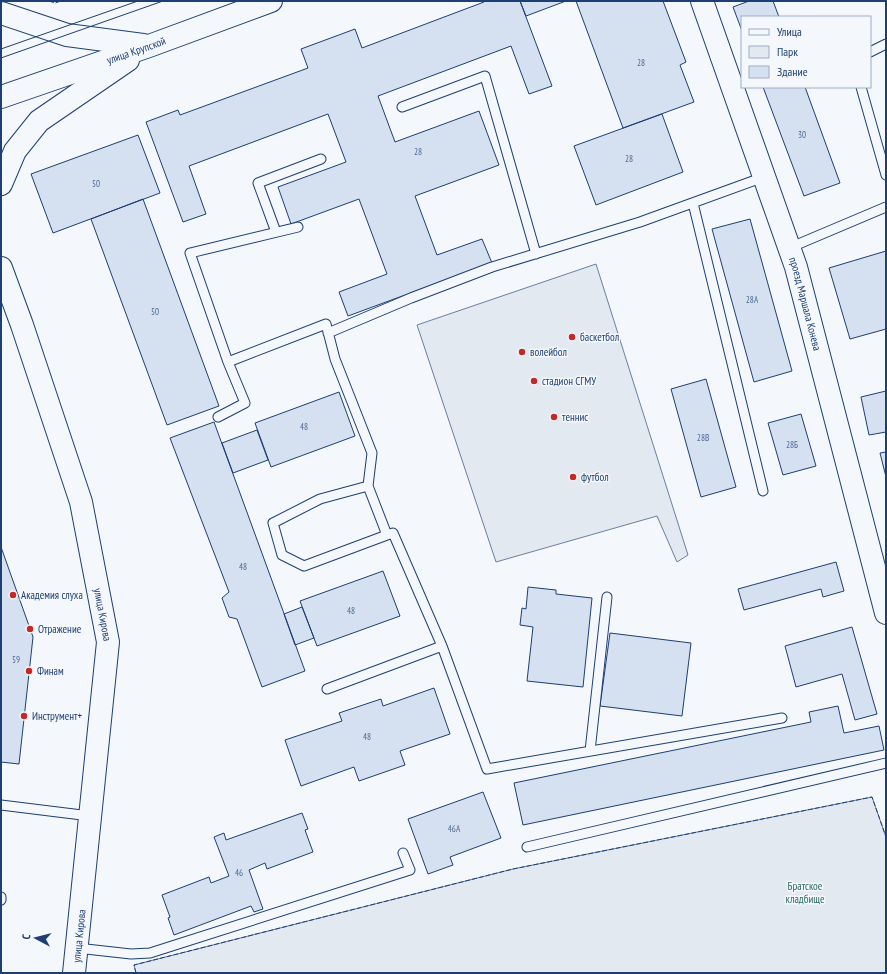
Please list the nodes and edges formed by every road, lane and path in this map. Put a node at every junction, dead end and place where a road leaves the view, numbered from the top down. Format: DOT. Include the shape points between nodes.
graph roads {
  1 [pos="271,1"];
  2 [pos="702,1"];
  3 [pos="1,13"];
  4 [pos="886,44"];
  5 [pos="149,46"];
  6 [pos="871,52"];
  7 [pos="861,88"];
  8 [pos="1,97"];
  9 [pos="402,107"];
  10 [pos="321,159"];
  11 [pos="886,175"];
  12 [pos="764,177"];
  13 [pos="1,184"];
  14 [pos="693,203"];
  15 [pos="886,207"];
  16 [pos="298,227"];
  17 [pos="276,232"];
  18 [pos="789,248"];
  19 [pos="536,254"];
  20 [pos="1,268"];
  21 [pos="328,333"];
  22 [pos="228,362"];
  23 [pos="218,417"];
  24 [pos="368,486"];
  25 [pos="762,491"];
  26 [pos="387,535"];
  27 [pos="607,597"];
  28 [pos="886,613"];
  29 [pos="442,646"];
  30 [pos="327,689"];
  31 [pos="782,718"];
  32 [pos="590,751"];
  33 [pos="886,763"];
  34 [pos="1,805"];
  35 [pos="90,816"];
  36 [pos="527,847"];
  37 [pos="403,853"];
  38 [pos="2,897"];
  39 [pos="1,900"];
  40 [pos="77,948"];
  41 [pos="74,973"];
  1 -- 5 [label="main road, улица Крупской"];
  2 -- 12 [label="main road, проезд Маршала Конева"];
  3 -- 5 [label="main road" via="67,35"];
  4 -- 6 [label="lane"];
  5 -- 8 [label="main road, улица Крупской"];
  5 -- 13 [label="main road" via="39,121 15,151"];
  7 -- 11 [label="lane"];
  9 -- 19 [label="lane" via="485,76"];
  10 -- 17 [label="lane" via="258,183"];
  12 -- 14 [label="lane"];
  12 -- 18 [label="main road, проезд Маршала Конева"];
  14 -- 19 [label="lane"];
  14 -- 25 [label="lane"];
  15 -- 18 [label="lane"];
  16 -- 17 [label="lane"];
  17 -- 22 [label="lane" via="190,253"];
  18 -- 28 [label="main road, проезд Маршала Конева"];
  19 -- 21 [label="lane" via="492,267"];
  20 -- 35 [label="main road, улица Кирова" via="81,502 108,642"];
  21 -- 22 [label="lane" via="326,324"];
  21 -- 24 [label="lane" via="335,359 372,453"];
  22 -- 23 [label="lane" via="245,403"];
  24 -- 26 [label="lane"];
  24 -- 26 [label="lane" via="320,499 273,523 282,554 304,566"];
  26 -- 29 [label="lane" via="393,533"];
  27 -- 32 [label="lane"];
  29 -- 30 [label="lane"];
  29 -- 32 [label="lane" via="487,769"];
  31 -- 32 [label="lane"];
  33 -- 36 [label="lane"];
  34 -- 35 [label="lane"];
  35 -- 40 [label="main road, улица Кирова"];
  37 -- 40 [label="lane" via="410,870 150,953 131,954"];
  38 -- 39 [label="lane"];
  40 -- 41 [label="main road, улица Кирова"];
}
